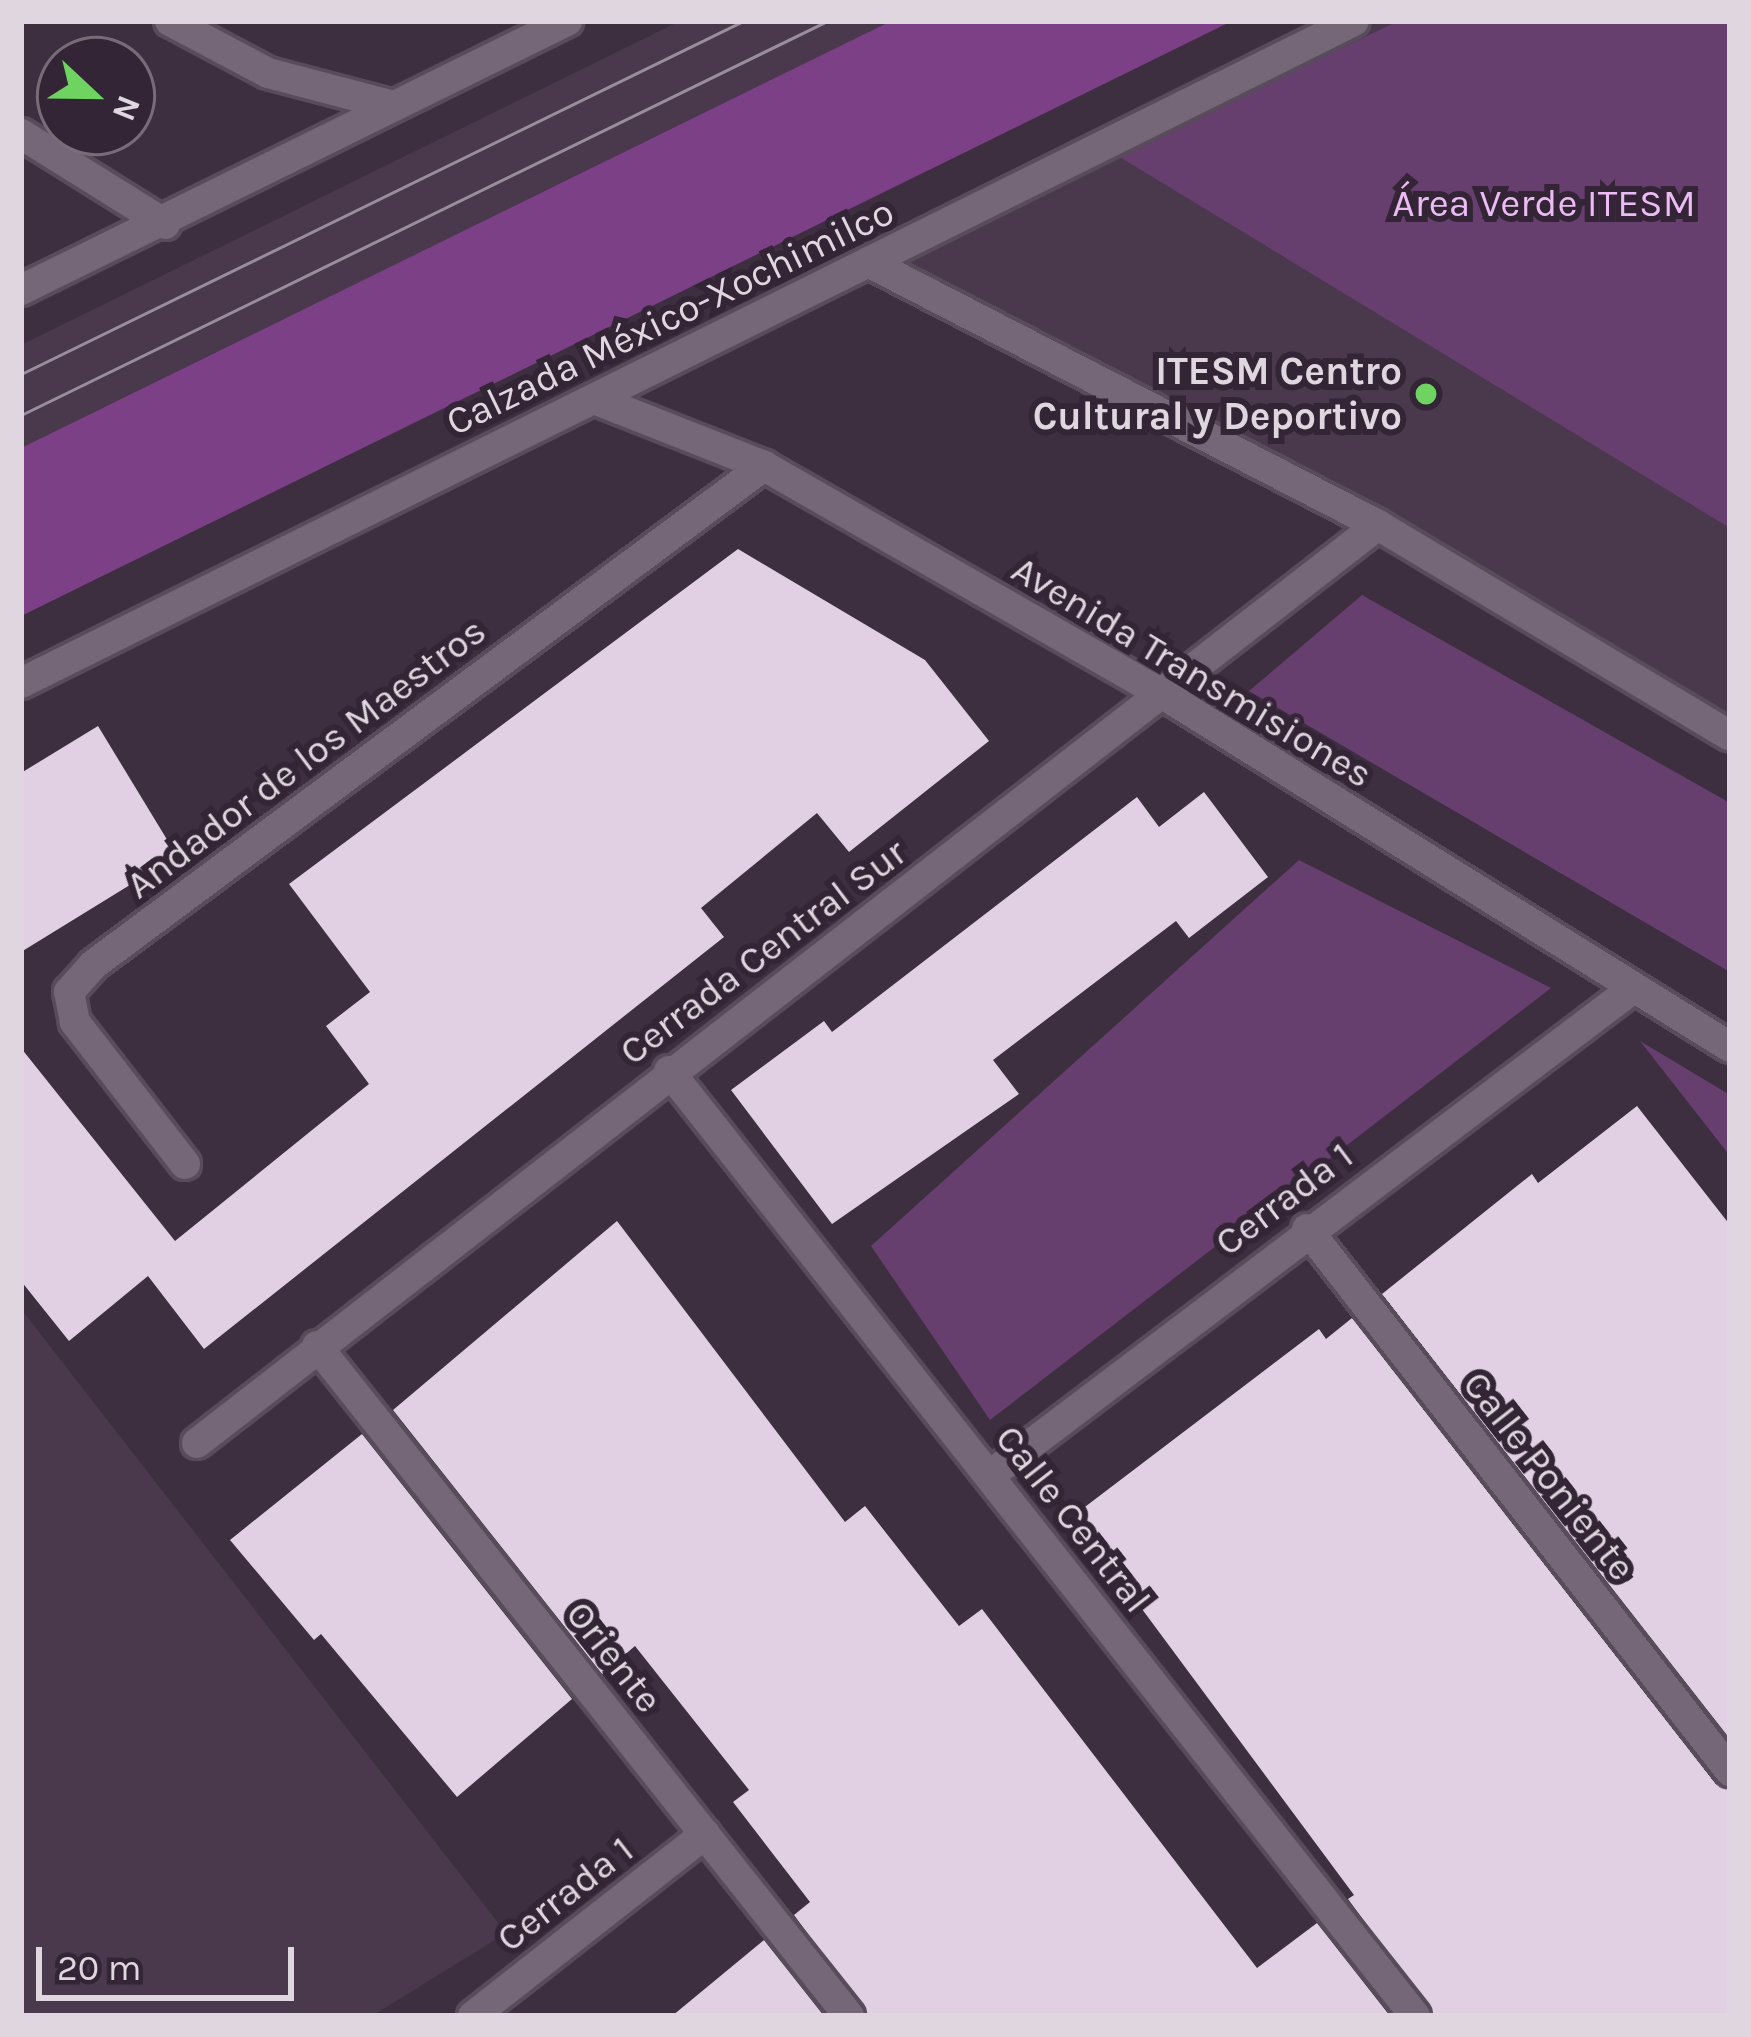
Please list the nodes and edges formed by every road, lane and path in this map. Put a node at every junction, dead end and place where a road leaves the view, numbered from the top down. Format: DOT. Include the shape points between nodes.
graph roads {
  1 [pos="170,21"];
  2 [pos="567,21"];
  3 [pos="1354,21"];
  4 [pos="394,106"];
  5 [pos="21,134"];
  6 [pos="165,224"];
  7 [pos="868,262"];
  8 [pos="21,290"];
  9 [pos="594,398"];
  10 [pos="764,466"];
  11 [pos="1378,525"];
  12 [pos="21,683"];
  13 [pos="1166,697"];
  14 [pos="1730,736"];
  15 [pos="1631,990"];
  16 [pos="1730,1047"];
  17 [pos="669,1071"];
  18 [pos="185,1164"];
  19 [pos="1307,1229"];
  20 [pos="317,1346"];
  21 [pos="197,1444"];
  22 [pos="989,1476"];
  23 [pos="1730,1771"];
  24 [pos="704,1834"];
  25 [pos="473,2016"];
  26 [pos="849,2016"];
  27 [pos="1415,2016"];
  1 -- 4 [label="street" via="268,73"];
  2 -- 4 [label="street"];
  3 -- 7 [label="street, Calzada México-Xochimilco"];
  4 -- 6 [label="street"];
  5 -- 6 [label="street"];
  6 -- 8 [label="street"];
  7 -- 9 [label="street, Calzada México-Xochimilco"];
  7 -- 11 [label="street"];
  9 -- 10 [label="street, Avenida Transmisiones"];
  9 -- 12 [label="street, Calzada México-Xochimilco"];
  10 -- 13 [label="street, Avenida Transmisiones"];
  10 -- 18 [label="street, Andador de los Maestros" via="93,965 69,992 75,1022"];
  11 -- 13 [label="street, Cerrada Central Sur"];
  11 -- 14 [label="street"];
  13 -- 15 [label="street, Avenida Transmisiones"];
  13 -- 17 [label="street, Cerrada Central Sur"];
  15 -- 16 [label="street, Avenida Transmisiones"];
  15 -- 19 [label="street, Cerrada 1"];
  17 -- 20 [label="street, Cerrada Central Sur"];
  17 -- 22 [label="street, Calle Central"];
  19 -- 22 [label="street, Cerrada 1"];
  19 -- 23 [label="street, Calle Poniente"];
  20 -- 21 [label="street, Cerrada Central Sur"];
  20 -- 24 [label="street, Oriente"];
  22 -- 27 [label="street, Calle Central"];
  24 -- 25 [label="street, Cerrada 1"];
  24 -- 26 [label="street, Oriente"];
}
